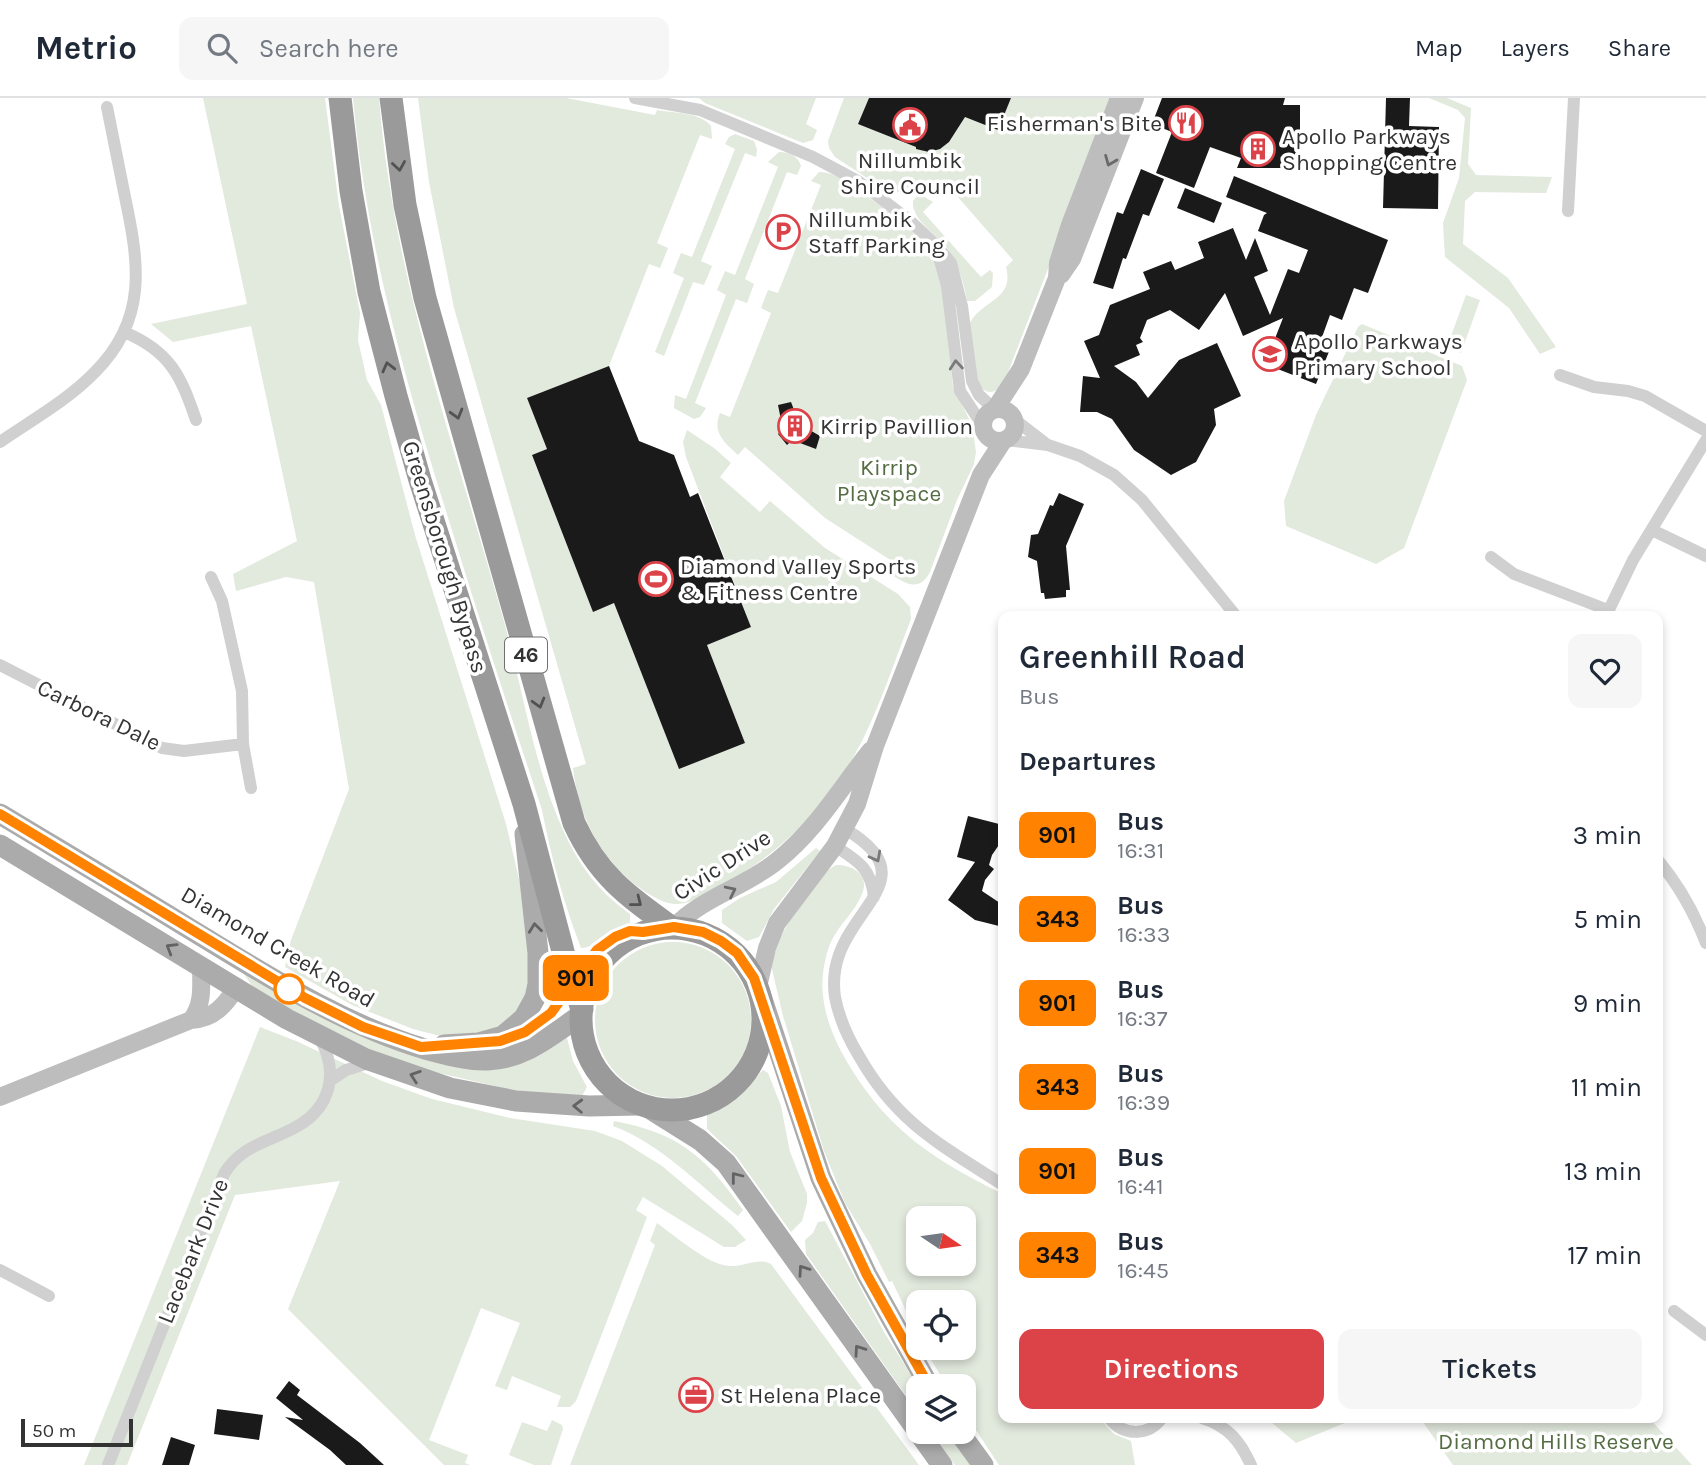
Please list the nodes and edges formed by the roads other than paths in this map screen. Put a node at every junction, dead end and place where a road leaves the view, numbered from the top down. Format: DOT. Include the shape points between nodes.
graph roads {
  1 [pos="340,98"];
  2 [pos="391,98"];
  3 [pos="635,98"];
  4 [pos="1119,98"];
  5 [pos="1135,98"];
  6 [pos="1574,98"];
  7 [pos="687,102"];
  8 [pos="107,107"];
  9 [pos="1568,211"];
  10 [pos="924,234"];
  11 [pos="1057,278"];
  12 [pos="124,332"];
  13 [pos="1021,369"];
  14 [pos="1560,374"];
  15 [pos="995,410"];
  16 [pos="1014,418"];
  17 [pos="196,421"];
  18 [pos="983,427"];
  19 [pos="1706,431"];
  20 [pos="1706,440"];
  21 [pos="1005,441"];
  22 [pos="0,442"];
  23 [pos="1048,445"];
  24 [pos="981,475"];
  25 [pos="1651,530"];
  26 [pos="1706,556"];
  27 [pos="1491,557"];
  28 [pos="211,577"];
  29 [pos="1232,611"];
  30 [pos="1602,611"];
  31 [pos="1608,611"];
  32 [pos="0,665"];
  33 [pos="243,744"];
  34 [pos="875,746"];
  35 [pos="251,788"];
  36 [pos="524,804"];
  37 [pos="0,814"];
  38 [pos="817,823"];
  39 [pos="845,829"];
  40 [pos="0,845"];
  41 [pos="835,846"];
  42 [pos="1663,866"];
  43 [pos="874,897"];
  44 [pos="673,927"];
  45 [pos="1706,943"];
  46 [pos="240,959"];
  47 [pos="201,966"];
  48 [pos="237,987"];
  49 [pos="760,991"];
  50 [pos="581,1012"];
  51 [pos="191,1020"];
  52 [pos="317,1035"];
  53 [pos="421,1047"];
  54 [pos="374,1062"];
  55 [pos="331,1080"];
  56 [pos="0,1097"];
  57 [pos="645,1106"];
  58 [pos="971,1165"];
  59 [pos="998,1173"];
  60 [pos="998,1182"];
  61 [pos="0,1269"];
  62 [pos="49,1296"];
  63 [pos="1674,1311"];
  64 [pos="1706,1335"];
  65 [pos="922,1374"];
  66 [pos="1114,1423"];
  67 [pos="1157,1423"];
  68 [pos="1216,1423"];
  69 [pos="968,1444"];
  70 [pos="108,1465"];
  71 [pos="942,1465"];
  72 [pos="983,1465"];
  73 [pos="1251,1465"];
  36 -- 1 [label="highway, Greensborough Bypass / 46, one-way" via="396,396 367,280"];
  2 -- 44 [label="highway, 46, one-way" via="405,205 425,298 567,801 598,866 630,897"];
  3 -- 7 [label="street"];
  4 -- 11 [label="street" via="1073,216"];
  5 -- 11 [label="street, one-way" via="1072,259"];
  6 -- 9 [label="street"];
  7 -- 10 [label="street" via="846,173"];
  8 -- 12 [label="street" via="137,260 133,305"];
  10 -- 15 [label="street" via="951,263 972,382"];
  18 -- 10 [label="street, one-way" via="960,391 947,286 939,257"];
  11 -- 13 [label="street"];
  12 -- 17 [label="street" via="155,348 172,366 183,382"];
  12 -- 22 [label="street" via="85,382"];
  13 -- 15 [label="street"];
  13 -- 16 [label="street"];
  14 -- 19 [label="street" via="1594,387 1645,396"];
  15 -- 16 [label="street" via="1006,410"];
  15 -- 18 [label="street" via="985,418"];
  16 -- 21 [label="street" via="1013,433"];
  16 -- 23 [label="street"];
  18 -- 21 [label="street" via="990,439"];
  18 -- 24 [label="street, Civic Drive"];
  20 -- 25 [label="street"];
  21 -- 23 [label="street"];
  21 -- 24 [label="street, Civic Drive"];
  23 -- 29 [label="street" via="1092,461 1125,483"];
  24 -- 34 [label="street, Civic Drive"];
  25 -- 26 [label="street"];
  25 -- 31 [label="street"];
  27 -- 30 [label="street" via="1514,574"];
  28 -- 33 [label="street" via="224,608 242,691"];
  32 -- 33 [label="street, Carbora Dale" via="151,745 184,751"];
  33 -- 35 [label="street"];
  34 -- 38 [label="street, Civic Drive"];
  34 -- 39 [label="street, Civic Drive"];
  36 -- 50 [label="highway, Greensborough Bypass / 46"];
  53 -- 36 [label="main road, one-way" via="496,1039 518,1024 535,998 538,953"];
  37 -- 46 [label="main road, Diamond Creek Road"];
  38 -- 39 [label="street"];
  38 -- 41 [label="street"];
  44 -- 38 [label="street, Civic Drive, one-way" via="701,905 776,862"];
  39 -- 41 [label="street, Civic Drive"];
  39 -- 43 [label="street, one-way" via="878,859 882,873"];
  47 -- 40 [label="main road, one-way"];
  41 -- 43 [label="street" via="862,864"];
  41 -- 49 [label="street, Civic Drive" via="777,923 767,948"];
  42 -- 45 [label="street" via="1692,908"];
  43 -- 58 [label="street" via="835,966 841,1018 867,1071 891,1104 930,1139"];
  44 -- 49 [label="highway, 46" via="703,932 729,947 744,961"];
  44 -- 50 [label="highway, 46" via="643,932 609,953 592,974"];
  46 -- 48 [label="main road"];
  46 -- 53 [label="main road, Diamond Creek Road" via="351,1022"];
  47 -- 48 [label="main road"];
  47 -- 51 [label="street" via="200,1000"];
  48 -- 51 [label="street" via="218,1012"];
  48 -- 52 [label="main road"];
  49 -- 57 [label="highway, 46" via="761,1042 739,1082 700,1106 670,1111"];
  49 -- 65 [label="main road, 46" via="821,1178 867,1275"];
  50 -- 53 [label="main road, Diamond Creek Road" via="536,1047 506,1058 480,1060"];
  50 -- 57 [label="highway, 46" via="584,1044 593,1064 613,1088"];
  51 -- 56 [label="street"];
  52 -- 54 [label="main road"];
  52 -- 55 [label="street" via="330,1060"];
  54 -- 55 [label="street" via="355,1066"];
  57 -- 54 [label="main road, one-way" via="516,1101 450,1088"];
  55 -- 70 [label="street, Lacebark Drive" via="312,1115 250,1147 223,1174"];
  71 -- 57 [label="main road, 46, one-way" via="726,1163 700,1140"];
  58 -- 59 [label="street"];
  58 -- 60 [label="street"];
  61 -- 62 [label="street"];
  63 -- 64 [label="street"];
  66 -- 67 [label="street" via="1137,1432"];
  68 -- 73 [label="street" via="1238,1439"];
  69 -- 72 [label="main road"];
}
